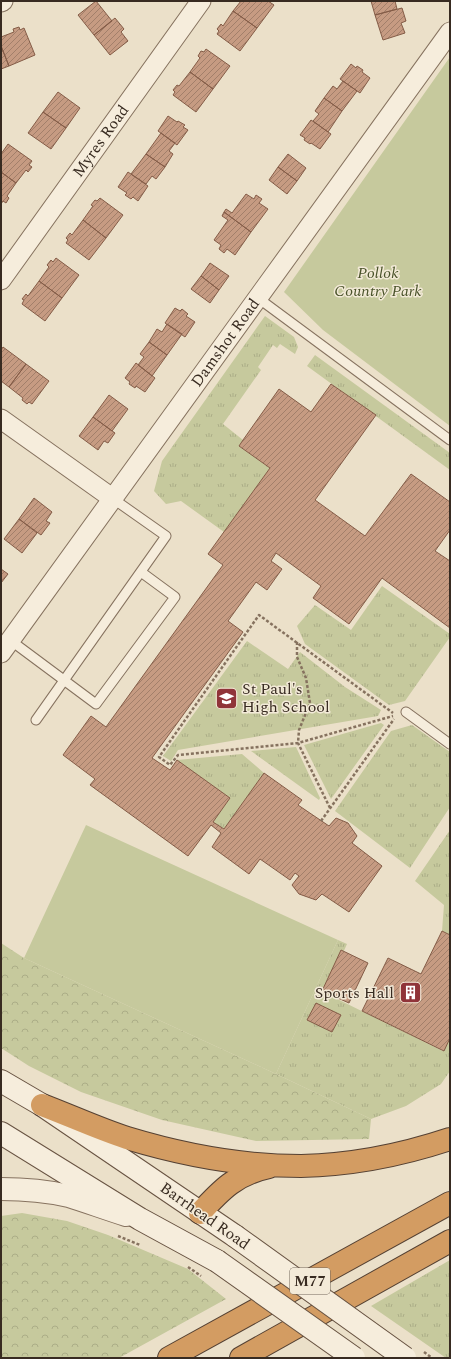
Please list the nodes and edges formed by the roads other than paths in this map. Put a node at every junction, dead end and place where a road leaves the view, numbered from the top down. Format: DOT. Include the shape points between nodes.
graph roads {
  1 [pos="201,1"];
  2 [pos="450,32"];
  3 [pos="1,280"];
  4 [pos="258,298"];
  5 [pos="1,419"];
  6 [pos="450,440"];
  7 [pos="112,498"];
  8 [pos="142,572"];
  9 [pos="6,647"];
  10 [pos="65,680"];
  11 [pos="406,712"];
  12 [pos="36,720"];
  13 [pos="450,744"];
  14 [pos="1,1081"];
  15 [pos="42,1105"];
  16 [pos="1,1134"];
  17 [pos="450,1139"];
  18 [pos="301,1166"];
  19 [pos="1,1189"];
  20 [pos="450,1203"];
  21 [pos="200,1214"];
  22 [pos="140,1219"];
  23 [pos="450,1241"];
  24 [pos="189,1260"];
  25 [pos="169,1358"];
  26 [pos="241,1358"];
  27 [pos="354,1358"];
  28 [pos="405,1358"];
  1 -- 3 [label="street, Myres Road"];
  2 -- 4 [label="street, Damshot Road"];
  4 -- 6 [label="lane"];
  4 -- 7 [label="street, Damshot Road"];
  5 -- 7 [label="street"];
  7 -- 8 [label="lane" via="166,536"];
  7 -- 9 [label="street, Damshot Road"];
  8 -- 10 [label="lane"];
  8 -- 10 [label="lane" via="175,596 96,704"];
  9 -- 10 [label="lane"];
  10 -- 12 [label="lane"];
  11 -- 13 [label="lane"];
  14 -- 15 [label="main road, Barrhead Road"];
  15 -- 18 [label="highway" via="126,1137 186,1154"];
  15 -- 21 [label="main road, Barrhead Road"];
  16 -- 22 [label="main road, Barrhead Road"];
  17 -- 18 [label="highway" via="428,1147 382,1157"];
  18 -- 21 [label="highway" via="267,1168 246,1174 229,1183"];
  19 -- 22 [label="main road" via="43,1191 69,1196"];
  20 -- 25 [label="highway, M77"];
  21 -- 24 [label="main road"];
  21 -- 28 [label="main road, Barrhead Road, bridge" via="235,1236"];
  22 -- 24 [label="main road, Barrhead Road"];
  23 -- 26 [label="highway, M77"];
  24 -- 27 [label="main road, Barrhead Road, bridge" via="217,1261"];
}
